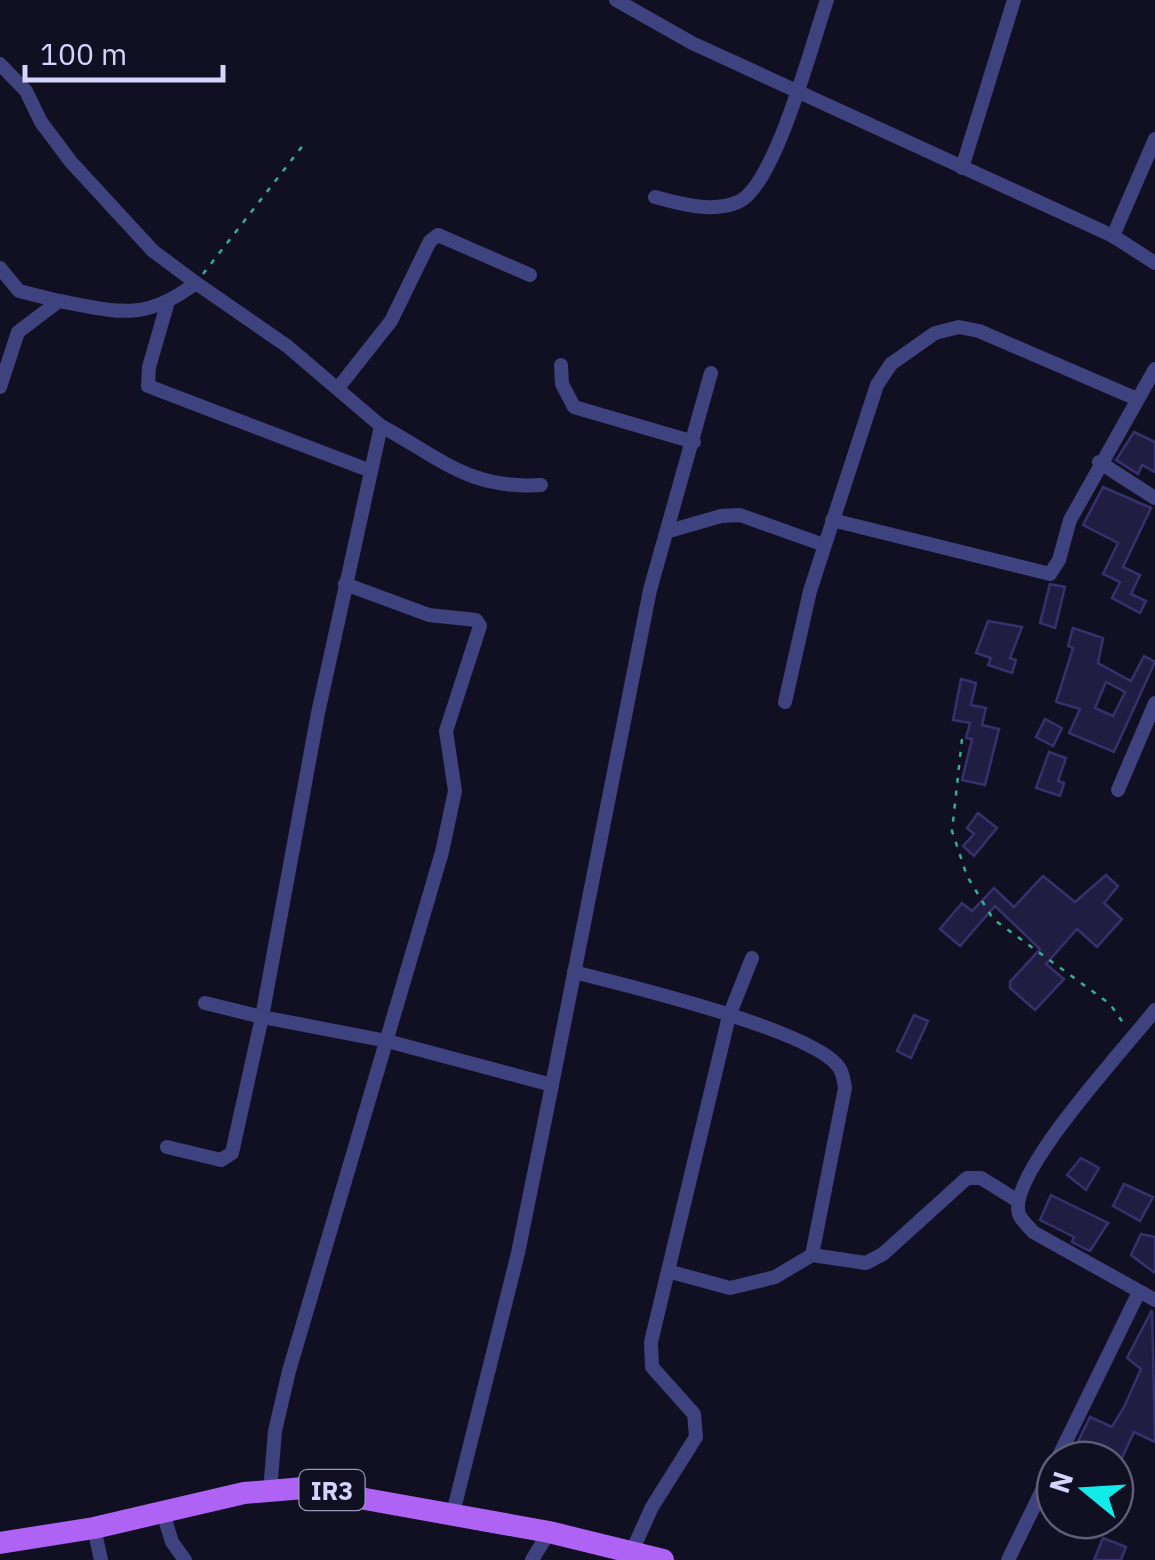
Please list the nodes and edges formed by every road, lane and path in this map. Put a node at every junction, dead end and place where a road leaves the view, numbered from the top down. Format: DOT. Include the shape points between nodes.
graph roads {
  1 [pos="616,0"];
  2 [pos="827,0"];
  3 [pos="1014,0"];
  4 [pos="0,64"];
  5 [pos="798,91"];
  6 [pos="1155,138"];
  7 [pos="304,144"];
  8 [pos="962,168"];
  9 [pos="655,197"];
  10 [pos="1113,236"];
  11 [pos="1155,263"];
  12 [pos="0,268"];
  13 [pos="530,275"];
  14 [pos="196,283"];
  15 [pos="60,301"];
  16 [pos="167,305"];
  17 [pos="561,365"];
  18 [pos="1155,369"];
  19 [pos="711,373"];
  20 [pos="0,387"];
  21 [pos="338,388"];
  22 [pos="1137,399"];
  23 [pos="381,426"];
  24 [pos="694,442"];
  25 [pos="1100,462"];
  26 [pos="371,471"];
  27 [pos="541,485"];
  28 [pos="1155,498"];
  29 [pos="832,520"];
  30 [pos="669,531"];
  31 [pos="824,544"];
  32 [pos="345,584"];
  33 [pos="786,702"];
  34 [pos="1155,703"];
  35 [pos="962,739"];
  36 [pos="1118,790"];
  37 [pos="752,958"];
  38 [pos="574,972"];
  39 [pos="205,1004"];
  40 [pos="1155,1010"];
  41 [pos="730,1016"];
  42 [pos="262,1017"];
  43 [pos="387,1042"];
  44 [pos="1126,1048"];
  45 [pos="552,1086"];
  46 [pos="168,1147"];
  47 [pos="1018,1201"];
  48 [pos="812,1255"];
  49 [pos="671,1272"];
  50 [pos="1138,1294"];
  51 [pos="1155,1300"];
  52 [pos="270,1491"];
  53 [pos="162,1510"];
  54 [pos="452,1512"];
  55 [pos="94,1528"];
  56 [pos="549,1532"];
  57 [pos="0,1543"];
  58 [pos="632,1552"];
  59 [pos="101,1560"];
  60 [pos="186,1560"];
  61 [pos="532,1560"];
  62 [pos="663,1560"];
  63 [pos="1008,1560"];
  1 -- 5 [label="street"];
  2 -- 5 [label="street"];
  3 -- 8 [label="street"];
  4 -- 14 [label="street" via="71,162 153,251"];
  5 -- 8 [label="street"];
  5 -- 9 [label="street" via="750,195 706,206"];
  6 -- 10 [label="street"];
  7 -- 14 [label="path"];
  8 -- 10 [label="street"];
  10 -- 11 [label="street"];
  12 -- 15 [label="street" via="19,291"];
  13 -- 21 [label="street" via="438,235 391,320"];
  14 -- 16 [label="street"];
  14 -- 21 [label="street"];
  15 -- 16 [label="street" via="125,313"];
  15 -- 20 [label="street" via="18,332"];
  16 -- 26 [label="street" via="148,386"];
  17 -- 24 [label="street" via="574,407"];
  18 -- 22 [label="street"];
  19 -- 24 [label="street"];
  21 -- 23 [label="street"];
  22 -- 25 [label="street"];
  22 -- 29 [label="street" via="979,332 935,332 891,364 877,385"];
  23 -- 26 [label="street"];
  23 -- 27 [label="street" via="454,472"];
  24 -- 30 [label="street"];
  25 -- 28 [label="street"];
  25 -- 29 [label="street" via="1050,574"];
  26 -- 32 [label="street"];
  29 -- 31 [label="street"];
  30 -- 31 [label="street" via="740,515"];
  30 -- 38 [label="street" via="646,609"];
  31 -- 33 [label="street"];
  32 -- 42 [label="street"];
  32 -- 43 [label="street" via="480,626 446,732 455,792 442,852"];
  34 -- 36 [label="street"];
  35 -- 44 [label="path" via="952,831 967,876 993,919 1110,1004 1126,1026"];
  37 -- 41 [label="street"];
  38 -- 41 [label="street"];
  38 -- 45 [label="street"];
  39 -- 42 [label="street"];
  40 -- 44 [label="street"];
  41 -- 48 [label="street" via="812,1048 843,1076"];
  41 -- 49 [label="street"];
  42 -- 43 [label="street"];
  42 -- 46 [label="street" via="230,1158"];
  43 -- 45 [label="street"];
  43 -- 52 [label="street" via="288,1371"];
  44 -- 47 [label="street" via="1055,1131"];
  45 -- 54 [label="street" via="518,1253"];
  47 -- 48 [label="street" via="981,1178 967,1178 874,1259 854,1264"];
  47 -- 50 [label="street" via="1032,1232"];
  48 -- 49 [label="street" via="744,1287"];
  49 -- 58 [label="street" via="651,1342 652,1367 694,1414 696,1437"];
  50 -- 51 [label="street"];
  50 -- 63 [label="street"];
  52 -- 53 [label="main road, IR3"];
  52 -- 54 [label="main road, IR3" via="327,1489"];
  53 -- 55 [label="main road, IR3"];
  53 -- 60 [label="street"];
  54 -- 56 [label="main road, IR3"];
  55 -- 57 [label="main road, IR3"];
  55 -- 59 [label="street"];
  56 -- 58 [label="main road, IR3"];
  56 -- 61 [label="street"];
  58 -- 62 [label="main road, IR3"];
}
